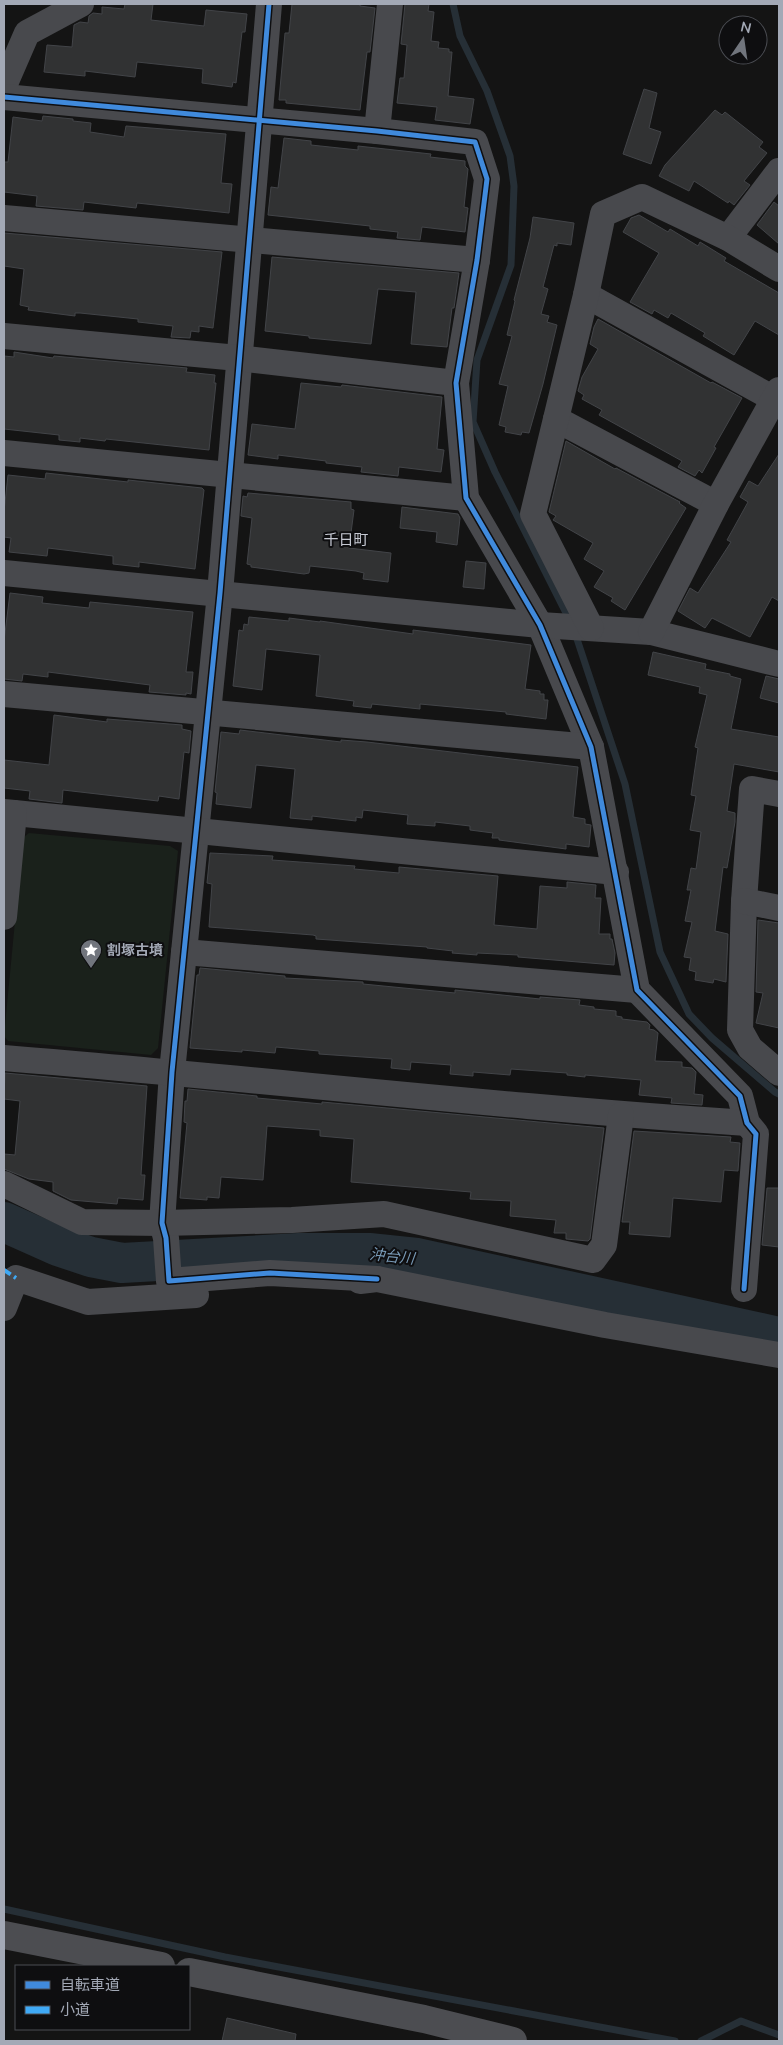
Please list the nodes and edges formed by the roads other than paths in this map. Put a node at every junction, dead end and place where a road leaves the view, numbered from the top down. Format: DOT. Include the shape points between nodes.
graph roads {
  1 [pos="81,4"];
  2 [pos="269,4"];
  3 [pos="390,4"];
  4 [pos="4,86"];
  5 [pos="4,97"];
  6 [pos="260,120"];
  7 [pos="377,131"];
  8 [pos="779,171"];
  9 [pos="4,218"];
  10 [pos="728,238"];
  11 [pos="249,240"];
  12 [pos="477,260"];
  13 [pos="779,269"];
  14 [pos="586,295"];
  15 [pos="4,336"];
  16 [pos="238,358"];
  17 [pos="456,382"];
  18 [pos="777,394"];
  19 [pos="556,419"];
  20 [pos="4,453"];
  21 [pos="229,475"];
  22 [pos="466,498"];
  23 [pos="716,504"];
  24 [pos="4,573"];
  25 [pos="220,593"];
  26 [pos="540,626"];
  27 [pos="591,628"];
  28 [pos="651,632"];
  29 [pos="776,657"];
  30 [pos="4,694"];
  31 [pos="207,713"];
  32 [pos="591,747"];
  33 [pos="779,794"];
  34 [pos="9,813"];
  35 [pos="196,831"];
  36 [pos="616,872"];
  37 [pos="744,901"];
  38 [pos="779,908"];
  39 [pos="4,917"];
  40 [pos="184,952"];
  41 [pos="637,990"];
  42 [pos="4,1058"];
  43 [pos="774,1070"];
  44 [pos="172,1072"];
  45 [pos="740,1096"];
  46 [pos="621,1115"];
  47 [pos="747,1123"];
  48 [pos="4,1184"];
  49 [pos="164,1231"];
  50 [pos="377,1280"];
  51 [pos="744,1289"];
  52 [pos="4,1308"];
  53 [pos="779,1355"];
  54 [pos="4,1936"];
  55 [pos="156,1965"];
  56 [pos="190,1972"];
  57 [pos="514,2041"];
  1 -- 4 [label="street" via="27,32"];
  2 -- 6 [label="street"];
  3 -- 7 [label="street"];
  5 -- 6 [label="street"];
  6 -- 7 [label="street"];
  6 -- 11 [label="street"];
  7 -- 12 [label="street" via="474,142 487,179"];
  8 -- 10 [label="street"];
  9 -- 11 [label="street"];
  10 -- 13 [label="street"];
  10 -- 14 [label="street" via="642,197 603,214"];
  11 -- 12 [label="street"];
  11 -- 16 [label="street"];
  12 -- 17 [label="street"];
  14 -- 18 [label="street"];
  14 -- 19 [label="street"];
  15 -- 16 [label="street"];
  16 -- 17 [label="street"];
  16 -- 21 [label="street"];
  17 -- 22 [label="street"];
  18 -- 23 [label="street"];
  19 -- 23 [label="street"];
  19 -- 27 [label="street" via="533,514"];
  20 -- 21 [label="street"];
  21 -- 22 [label="street"];
  21 -- 25 [label="street"];
  22 -- 26 [label="street"];
  23 -- 28 [label="street"];
  24 -- 25 [label="street"];
  25 -- 26 [label="street"];
  25 -- 31 [label="street"];
  26 -- 27 [label="street"];
  26 -- 32 [label="street"];
  27 -- 28 [label="street"];
  28 -- 29 [label="street"];
  30 -- 31 [label="street"];
  31 -- 32 [label="street"];
  31 -- 35 [label="street"];
  32 -- 36 [label="street"];
  33 -- 37 [label="street" via="752,789"];
  34 -- 35 [label="street"];
  34 -- 39 [label="street"];
  35 -- 36 [label="street"];
  35 -- 40 [label="street"];
  36 -- 41 [label="street"];
  37 -- 38 [label="street"];
  37 -- 43 [label="street" via="740,1030 750,1048"];
  40 -- 41 [label="street"];
  40 -- 44 [label="street"];
  41 -- 45 [label="street"];
  42 -- 44 [label="street"];
  43 -- 45 [label="street"];
  44 -- 46 [label="street"];
  44 -- 49 [label="street"];
  45 -- 47 [label="street"];
  46 -- 47 [label="street"];
  46 -- 49 [label="street" via="604,1245 593,1260 384,1214"];
  47 -- 51 [label="street" via="756,1134"];
  48 -- 49 [label="street" via="82,1222"];
  49 -- 50 [label="street" via="169,1281 270,1273"];
  50 -- 52 [label="street" via="88,1302 16,1278"];
  50 -- 53 [label="street"];
  54 -- 55 [label="street"];
  56 -- 57 [label="street" via="424,2019"];
}
